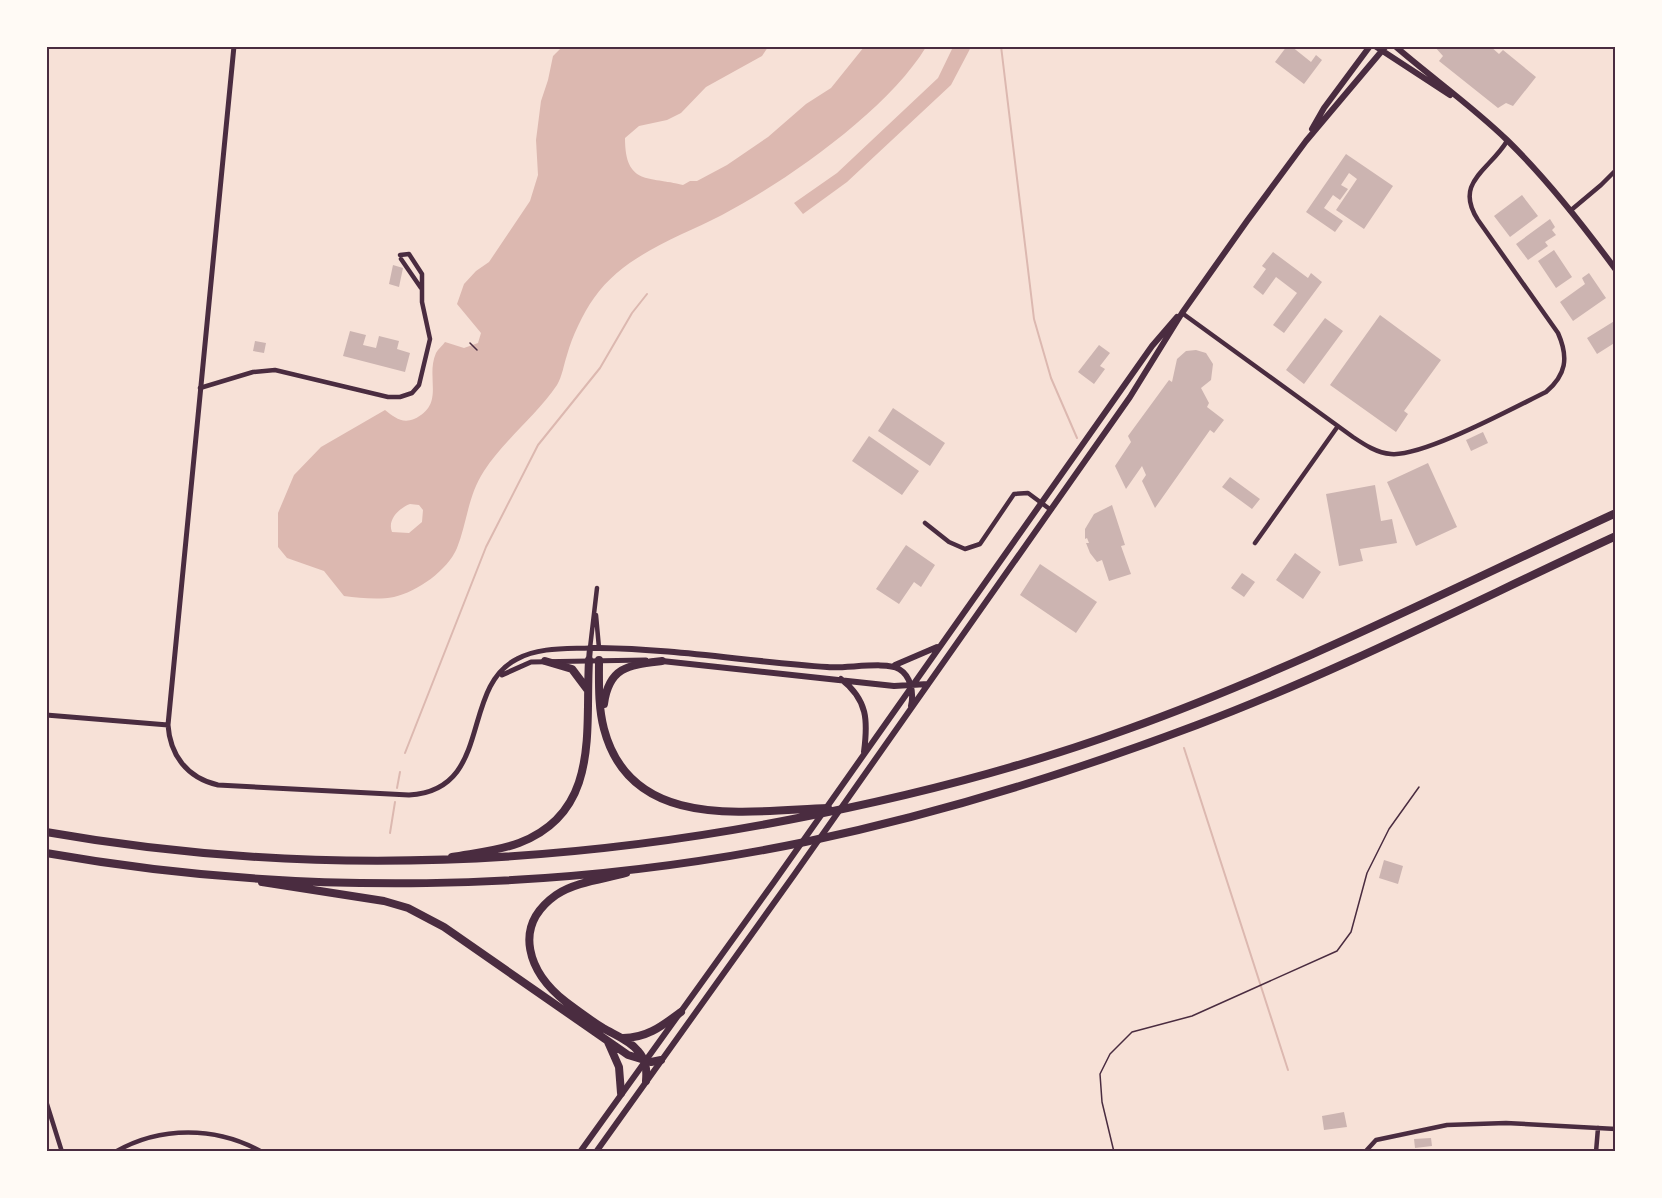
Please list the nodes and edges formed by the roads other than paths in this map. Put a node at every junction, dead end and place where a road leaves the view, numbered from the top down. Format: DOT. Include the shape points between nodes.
graph roads {
  1 [pos="234,46"];
  2 [pos="1370,46"];
  3 [pos="1375,46"];
  4 [pos="1395,46"];
  5 [pos="1384,49"];
  6 [pos="1464,103"];
  7 [pos="1306,141"];
  8 [pos="1507,141"];
  9 [pos="1616,170"];
  10 [pos="1570,210"];
  11 [pos="1616,270"];
  12 [pos="421,288"];
  13 [pos="1182,313"];
  14 [pos="200,388"];
  15 [pos="1338,426"];
  16 [pos="1042,503"];
  17 [pos="1051,510"];
  18 [pos="1616,513"];
  19 [pos="925,523"];
  20 [pos="1616,536"];
  21 [pos="1255,543"];
  22 [pos="597,588"];
  23 [pos="596,614"];
  24 [pos="940,645"];
  25 [pos="590,648"];
  26 [pos="599,648"];
  27 [pos="589,660"];
  28 [pos="599,660"];
  29 [pos="545,662"];
  30 [pos="662,662"];
  31 [pos="893,666"];
  32 [pos="496,679"];
  33 [pos="841,679"];
  34 [pos="928,684"];
  35 [pos="911,686"];
  36 [pos="588,690"];
  37 [pos="911,706"];
  38 [pos="46,715"];
  39 [pos="602,722"];
  40 [pos="168,725"];
  41 [pos="864,753"];
  42 [pos="855,807"];
  43 [pos="46,832"];
  44 [pos="46,853"];
  45 [pos="419,862"];
  46 [pos="656,865"];
  47 [pos="224,875"];
  48 [pos="681,1012"];
  49 [pos="622,1038"];
  50 [pos="608,1041"];
  51 [pos="661,1060"];
  52 [pos="644,1061"];
  53 [pos="646,1080"];
  54 [pos="621,1093"];
  55 [pos="46,1101"];
  56 [pos="1598,1128"];
  57 [pos="1616,1129"];
  58 [pos="62,1152"];
  59 [pos="115,1152"];
  60 [pos="262,1152"];
  61 [pos="580,1152"];
  62 [pos="596,1152"];
  63 [pos="1365,1152"];
  64 [pos="1596,1152"];
  1 -- 14 [label="street"];
  2 -- 7 [label="main road" via="1324,108"];
  3 -- 5 [label="main road"];
  4 -- 6 [label="main road"];
  5 -- 6 [label="main road"];
  5 -- 7 [label="main road"];
  6 -- 8 [label="main road"];
  7 -- 13 [label="main road"];
  8 -- 10 [label="main road"];
  8 -- 15 [label="street" via="1472,183 1469,202 1558,333 1566,356 1557,382 1546,393 1418,452 1391,454 1373,449"];
  9 -- 10 [label="street"];
  10 -- 11 [label="main road"];
  12 -- 12 [label="street" via="422,274 410,255 400,257"];
  12 -- 14 [label="street" via="430,339 419,385 412,393 388,397 275,370 253,372"];
  13 -- 15 [label="street"];
  13 -- 16 [label="main road" via="1152,346"];
  13 -- 17 [label="main road" via="1142,380"];
  14 -- 40 [label="street"];
  15 -- 21 [label="street"];
  16 -- 17 [label="street"];
  16 -- 19 [label="street" via="1028,493 1014,494 974,548 957,547"];
  16 -- 24 [label="main road"];
  17 -- 34 [label="main road"];
  18 -- 42 [label="highway" via="1192,705 1062,751"];
  20 -- 46 [label="highway" via="1267,697 1116,754 990,794 814,840"];
  22 -- 23 [label="street"];
  23 -- 25 [label="street"];
  23 -- 26 [label="street"];
  24 -- 31 [label="main road"];
  24 -- 35 [label="main road"];
  25 -- 26 [label="main road"];
  25 -- 27 [label="main road"];
  25 -- 32 [label="street" via="529,654 509,663"];
  26 -- 28 [label="street"];
  26 -- 31 [label="main road" via="831,668"];
  27 -- 28 [label="street"];
  27 -- 29 [label="street"];
  27 -- 36 [label="highway"];
  28 -- 30 [label="street"];
  28 -- 39 [label="highway"];
  29 -- 32 [label="street" via="519,665"];
  29 -- 36 [label="highway" via="572,669"];
  30 -- 33 [label="main road"];
  30 -- 39 [label="highway" via="634,665 617,673 606,690"];
  31 -- 35 [label="main road" via="906,675"];
  32 -- 40 [label="street" via="460,769 438,788 420,794 210,783 182,765 172,748"];
  33 -- 35 [label="main road"];
  33 -- 41 [label="main road" via="858,695 866,712"];
  34 -- 35 [label="main road"];
  34 -- 37 [label="main road"];
  35 -- 37 [label="main road"];
  35 -- 41 [label="main road"];
  36 -- 45 [label="highway" via="582,776 570,803 552,824 505,848"];
  37 -- 51 [label="main road"];
  38 -- 40 [label="street"];
  39 -- 42 [label="highway" via="611,750 629,775 650,793 673,804 722,811"];
  41 -- 48 [label="main road"];
  42 -- 45 [label="highway" via="691,839 615,849"];
  43 -- 45 [label="highway" via="240,856"];
  44 -- 47 [label="highway"];
  46 -- 47 [label="highway" via="526,878 426,882"];
  46 -- 49 [label="highway" via="569,888 542,909 531,927 531,956 544,981 565,1001"];
  47 -- 50 [label="highway" via="408,908 444,927"];
  48 -- 49 [label="highway" via="657,1030"];
  48 -- 52 [label="main road"];
  49 -- 52 [label="highway" via="639,1051"];
  50 -- 52 [label="highway"];
  50 -- 54 [label="highway" via="619,1067"];
  51 -- 52 [label="highway"];
  51 -- 53 [label="main road"];
  52 -- 53 [label="highway"];
  52 -- 54 [label="main road"];
  53 -- 62 [label="main road"];
  54 -- 61 [label="main road"];
  55 -- 58 [label="street"];
  56 -- 57 [label="street"];
  56 -- 63 [label="street" via="1447,1125 1376,1140"];
  56 -- 64 [label="street"];
  59 -- 60 [label="street" via="159,1134 187,1132 218,1134"];
}
